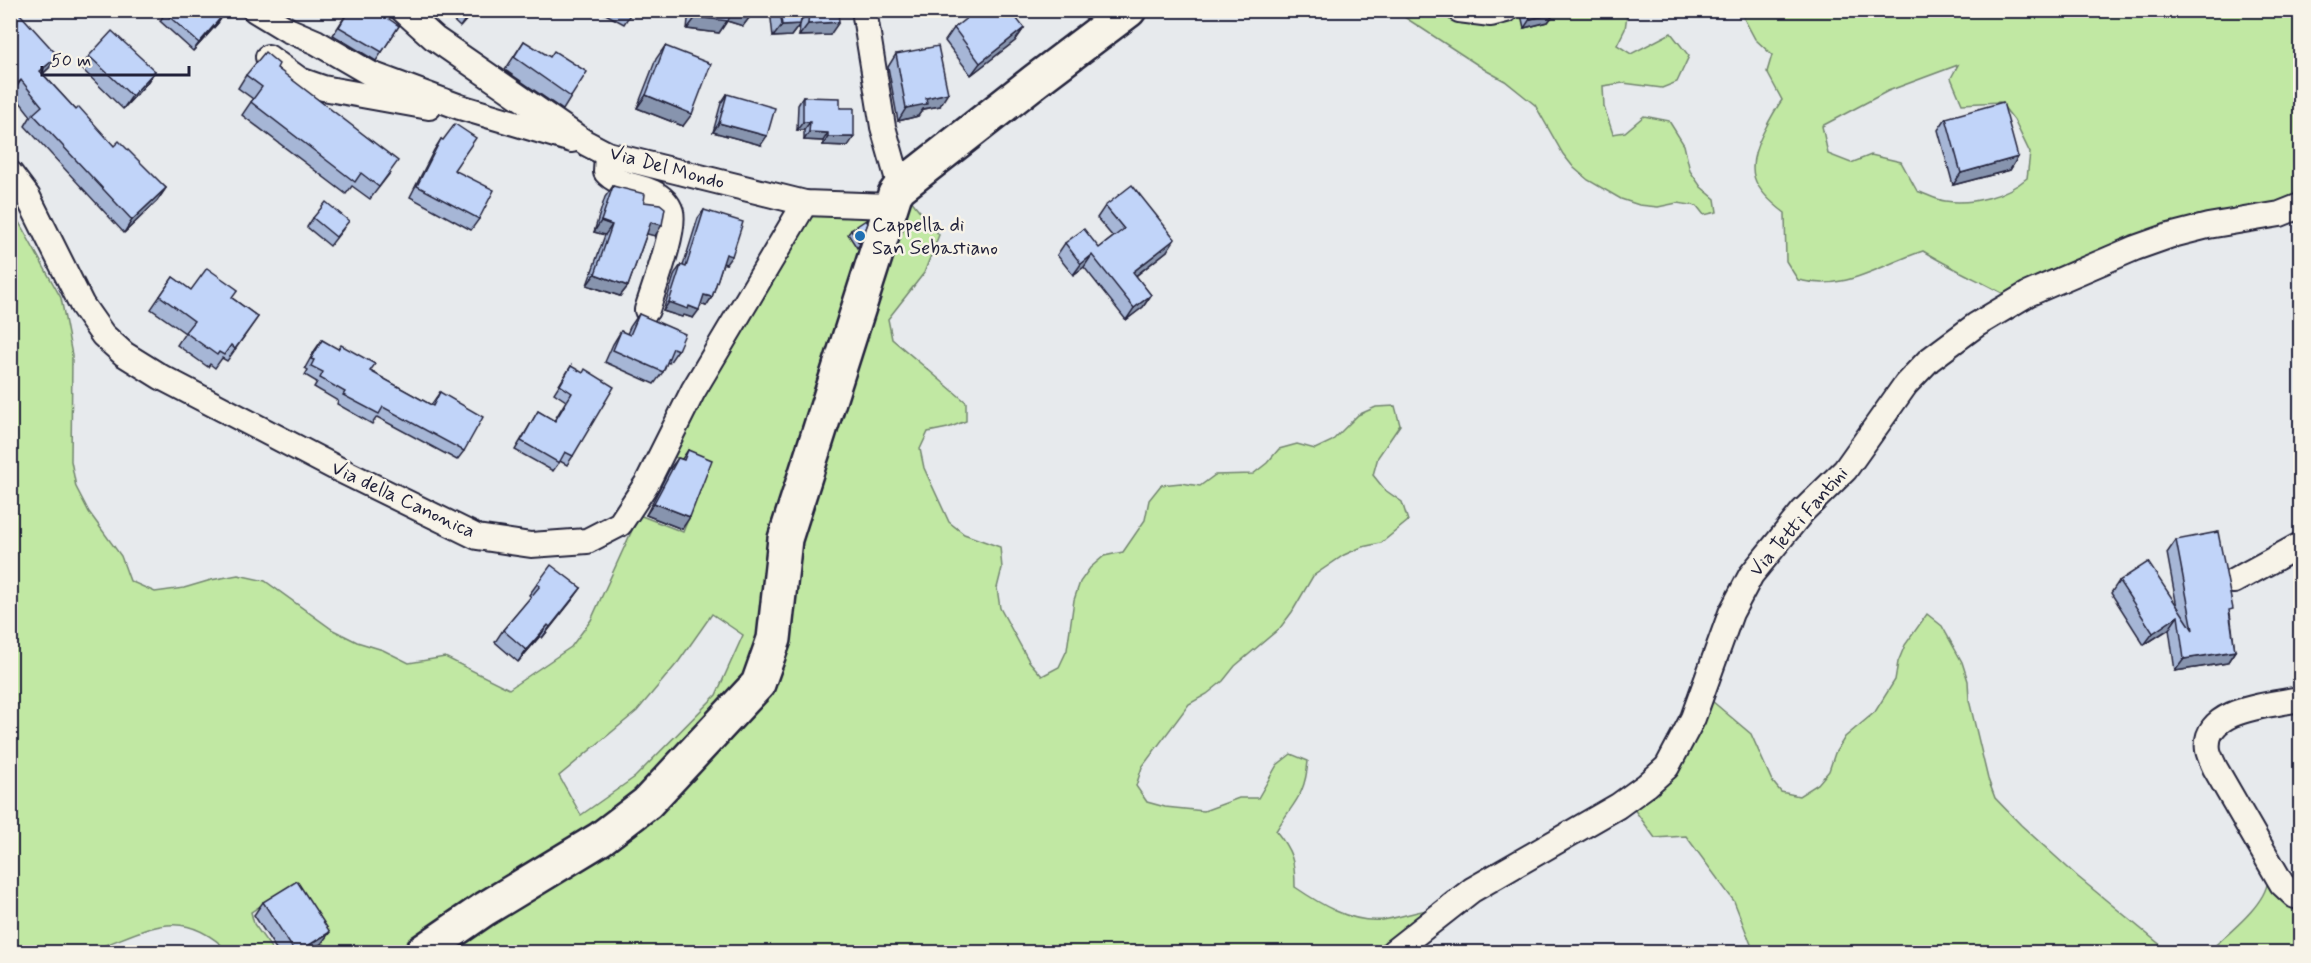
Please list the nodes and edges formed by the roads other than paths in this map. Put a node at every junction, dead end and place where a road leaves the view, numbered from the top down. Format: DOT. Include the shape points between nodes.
graph roads {
  1 [pos="255,10"];
  2 [pos="403,10"];
  3 [pos="864,10"];
  4 [pos="1129,10"];
  5 [pos="1459,10"];
  6 [pos="1506,10"];
  7 [pos="268,57"];
  8 [pos="460,107"];
  9 [pos="597,148"];
  10 [pos="10,173"];
  11 [pos="886,200"];
  12 [pos="805,203"];
  13 [pos="2301,206"];
  14 [pos="647,310"];
  15 [pos="2301,545"];
  16 [pos="2234,581"];
  17 [pos="2301,699"];
  18 [pos="2299,900"];
  19 [pos="422,952"];
  20 [pos="1393,952"];
  1 -- 8 [label="street" via="371,74"];
  2 -- 9 [label="street, Via Del Mondo" via="434,38"];
  3 -- 11 [label="street" via="883,127"];
  4 -- 11 [label="street"];
  5 -- 6 [label="street" via="1491,14"];
  7 -- 8 [label="street" via="300,80 323,88 442,109"];
  8 -- 9 [label="street"];
  9 -- 12 [label="street, Via Del Mondo"];
  9 -- 14 [label="street" via="611,178 653,192 671,212 672,227"];
  10 -- 12 [label="street, Via della Canonica" via="28,196 82,305 103,335 124,354 336,468 477,537 531,545 587,541 620,524 647,483 693,391"];
  11 -- 12 [label="street, Via Del Mondo"];
  11 -- 19 [label="street" via="785,539 774,639 758,684 647,803 600,839"];
  13 -- 20 [label="street, Via Tetti Fantini" via="2135,248 2028,294 1976,325 1929,360 1906,384 1845,470 1803,511 1751,575 1731,613 1693,718 1667,766 1618,806 1472,890"];
  15 -- 16 [label="street"];
  17 -- 18 [label="street" via="2231,714 2217,722 2208,749 2282,884"];
}
